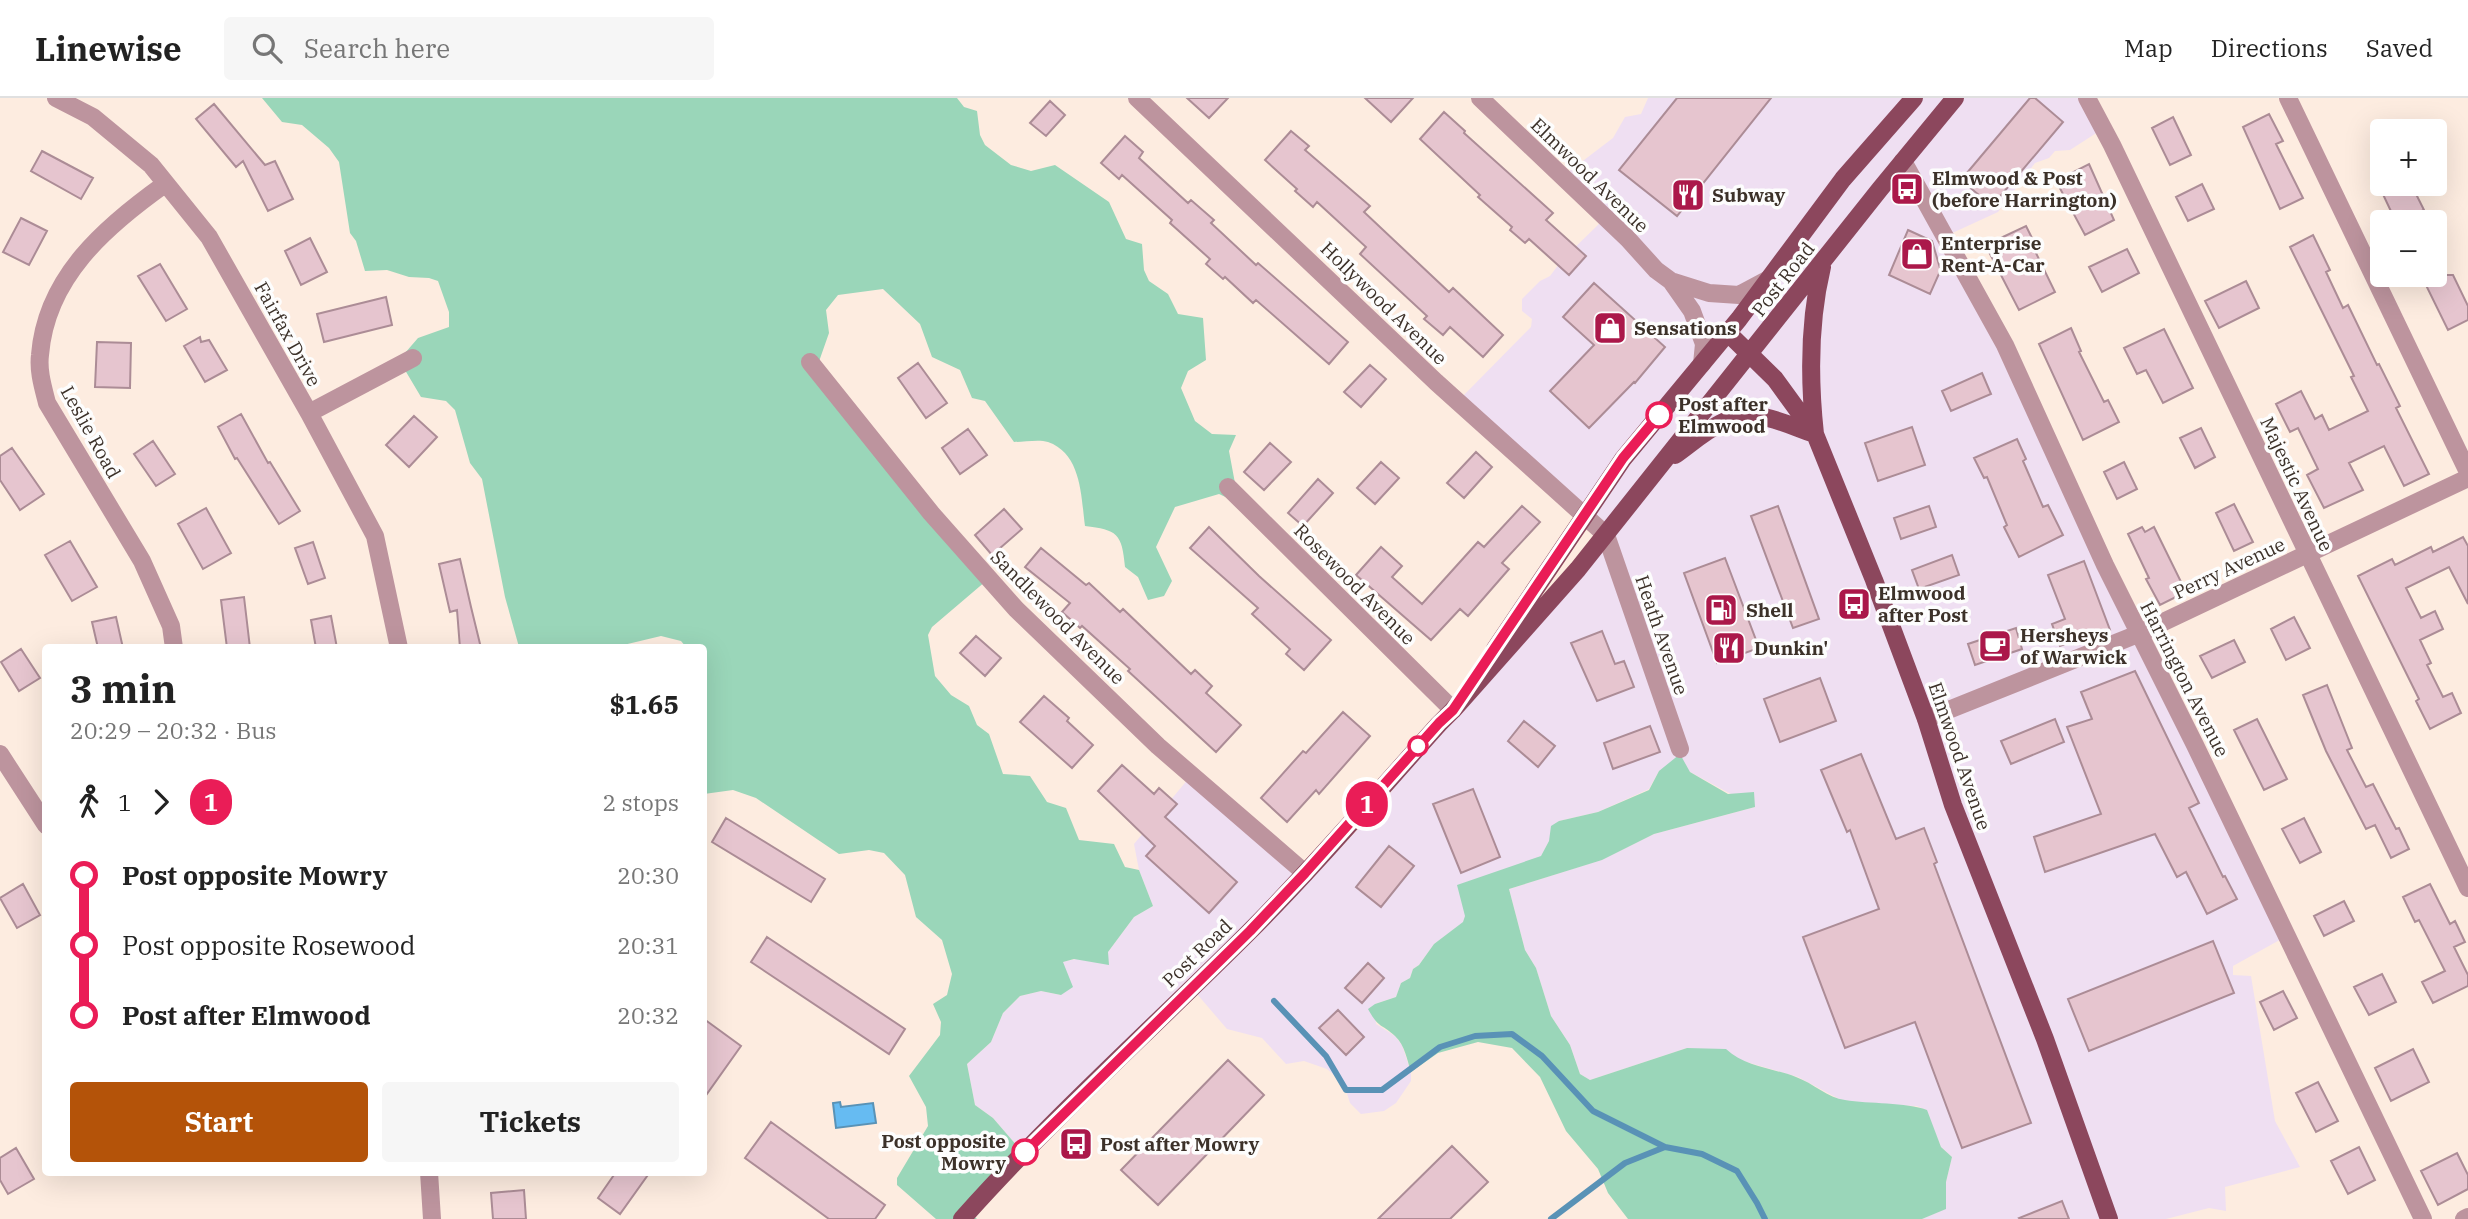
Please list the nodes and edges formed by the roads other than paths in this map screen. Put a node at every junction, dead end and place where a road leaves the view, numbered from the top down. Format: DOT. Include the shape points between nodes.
graph roads {
  1 [pos="56,98"];
  2 [pos="1138,98"];
  3 [pos="1480,98"];
  4 [pos="1914,98"];
  5 [pos="1955,98"];
  6 [pos="2087,98"];
  7 [pos="2288,98"];
  8 [pos="1903,161"];
  9 [pos="165,184"];
  10 [pos="1824,261"];
  11 [pos="1769,279"];
  12 [pos="1671,281"];
  13 [pos="1728,333"];
  14 [pos="1750,354"];
  15 [pos="413,358"];
  16 [pos="810,362"];
  17 [pos="1702,364"];
  18 [pos="309,412"];
  19 [pos="1815,434"];
  20 [pos="1660,465"];
  21 [pos="2468,472"];
  22 [pos="2468,478"];
  23 [pos="1228,487"];
  24 [pos="1585,516"];
  25 [pos="1605,535"];
  26 [pos="2307,555"];
  27 [pos="2138,634"];
  28 [pos="173,644"];
  29 [pos="398,644"];
  30 [pos="1453,710"];
  31 [pos="1926,719"];
  32 [pos="1680,748"];
  33 [pos="0,754"];
  34 [pos="42,819"];
  35 [pos="1305,873"];
  36 [pos="2468,888"];
  37 [pos="429,1176"];
  38 [pos="432,1219"];
  39 [pos="962,1219"];
  40 [pos="2109,1219"];
  41 [pos="2423,1219"];
  1 -- 9 [label="street, Fairfax Drive" via="93,117 151,164"];
  2 -- 24 [label="street, Hollywood Avenue" via="1436,382"];
  3 -- 12 [label="street, Elmwood Avenue"];
  4 -- 11 [label="main road, Post Road" via="1843,179"];
  5 -- 8 [label="main road, Post Road"];
  6 -- 26 [label="street, Majestic Avenue"];
  7 -- 21 [label="street"];
  8 -- 10 [label="main road, Post Road"];
  8 -- 27 [label="street, Harrington Avenue" via="2005,345"];
  9 -- 18 [label="street, Fairfax Drive" via="209,237"];
  9 -- 28 [label="street, Leslie Road" via="97,238 76,264 56,297 40,356 47,403 142,561 171,626"];
  10 -- 14 [label="main road, Post Road"];
  10 -- 19 [label="main road" via="1814,320 1811,394"];
  11 -- 12 [label="street, Elmwood Avenue" via="1739,295 1709,293"];
  11 -- 13 [label="main road, Post Road"];
  12 -- 17 [label="street, Elmwood Avenue" via="1692,311 1704,344"];
  13 -- 14 [label="main road, Elmwood Avenue"];
  13 -- 17 [label="main road, Post Road"];
  14 -- 19 [label="main road, Elmwood Avenue"];
  14 -- 20 [label="main road, Post Road"];
  15 -- 18 [label="street"];
  16 -- 35 [label="street, Sandlewood Avenue" via="930,513 1016,609 1158,746"];
  17 -- 24 [label="main road, Post Road" via="1623,458"];
  18 -- 29 [label="street, Fairfax Drive" via="375,536"];
  19 -- 20 [label="main road" via="1759,415 1740,416 1718,425"];
  19 -- 31 [label="main road, Elmwood Avenue"];
  20 -- 25 [label="main road, Post Road"];
  22 -- 26 [label="street, Perry Avenue"];
  23 -- 30 [label="street, Rosewood Avenue"];
  24 -- 25 [label="street, Hollywood Avenue"];
  24 -- 30 [label="main road, Post Road"];
  25 -- 30 [label="main road, Post Road"];
  25 -- 32 [label="street, Heath Avenue"];
  26 -- 27 [label="street, Perry Avenue"];
  26 -- 36 [label="street, Majestic Avenue"];
  27 -- 31 [label="street, Perry Avenue"];
  27 -- 41 [label="street, Harrington Avenue" via="2196,745"];
  30 -- 35 [label="main road, Post Road"];
  31 -- 40 [label="main road, Elmwood Avenue"];
  33 -- 34 [label="street"];
  35 -- 39 [label="main road, Post Road"];
  37 -- 38 [label="street"];
}
